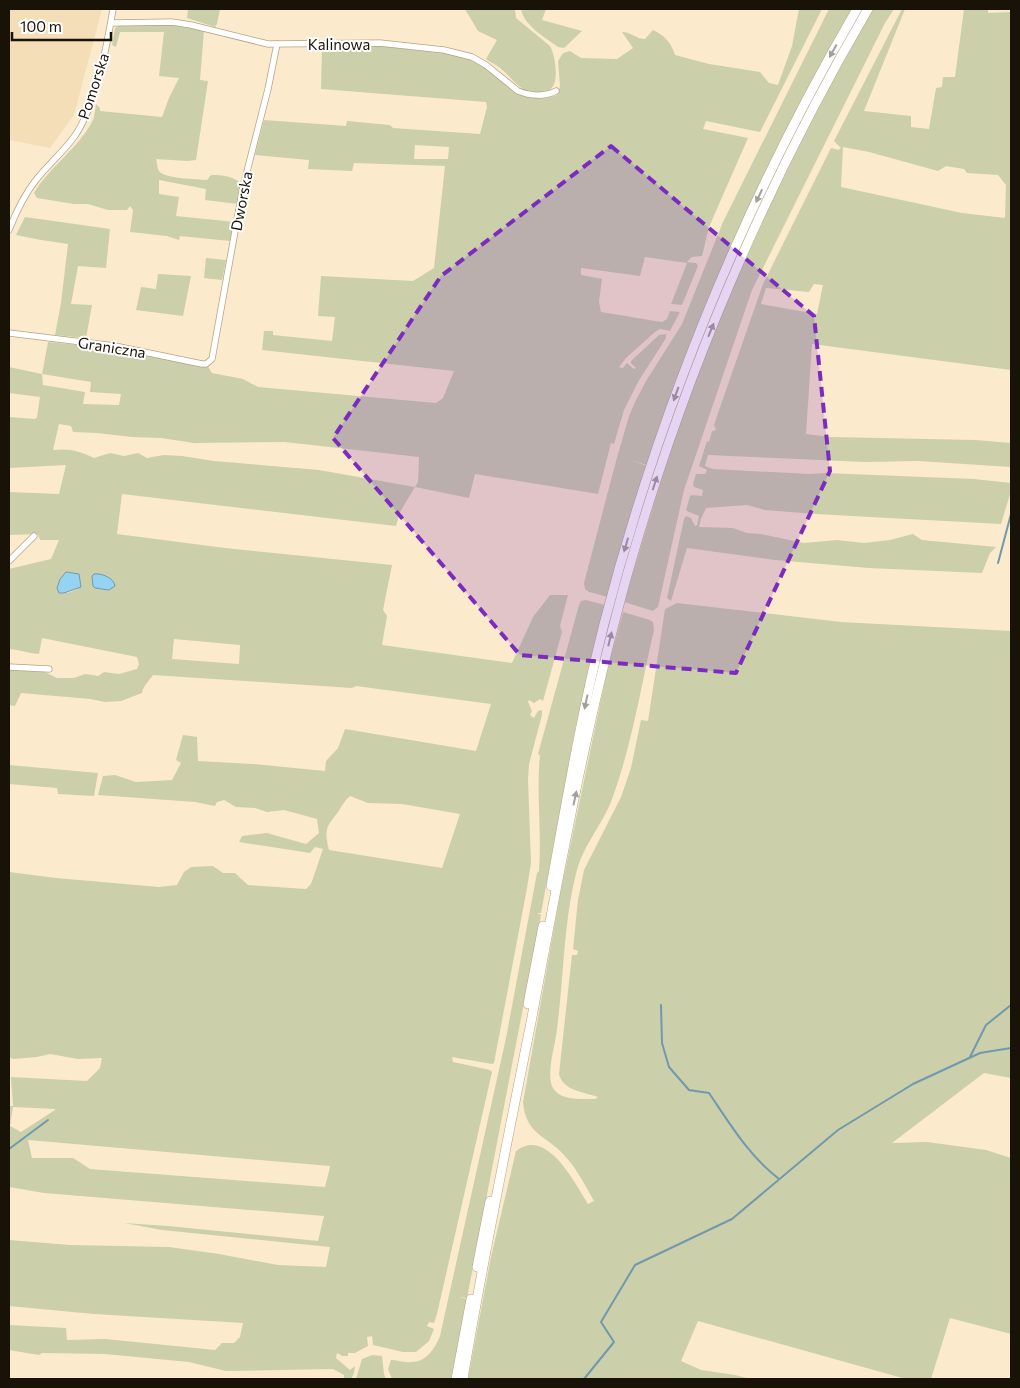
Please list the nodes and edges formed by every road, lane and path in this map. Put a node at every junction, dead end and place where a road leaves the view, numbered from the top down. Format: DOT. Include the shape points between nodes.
graph roads {
  1 [pos="113,9"];
  2 [pos="857,9"];
  3 [pos="868,9"];
  4 [pos="111,23"];
  5 [pos="277,44"];
  6 [pos="556,91"];
  7 [pos="9,230"];
  8 [pos="9,333"];
  9 [pos="212,359"];
  10 [pos="34,536"];
  11 [pos="9,561"];
  12 [pos="9,667"];
  13 [pos="49,669"];
  14 [pos="456,1379"];
  15 [pos="463,1379"];
  1 -- 4 [label="street, Pomorska"];
  2 -- 14 [label="main road, one-way" via="790,132 722,278 666,422 620,566 574,757"];
  15 -- 3 [label="main road, one-way" via="558,880 594,707 628,572 681,408 734,275 802,128"];
  4 -- 5 [label="street, Kalinowa" via="181,24"];
  4 -- 7 [label="street, Pomorska" via="84,118 75,136 26,194"];
  5 -- 6 [label="street, Kalinowa" via="380,43 444,50 486,64 524,94 545,95"];
  5 -- 9 [label="street, Dworska" via="243,187"];
  8 -- 9 [label="street, Graniczna" via="115,346 202,364"];
  10 -- 11 [label="street"];
  12 -- 13 [label="street"];
}
